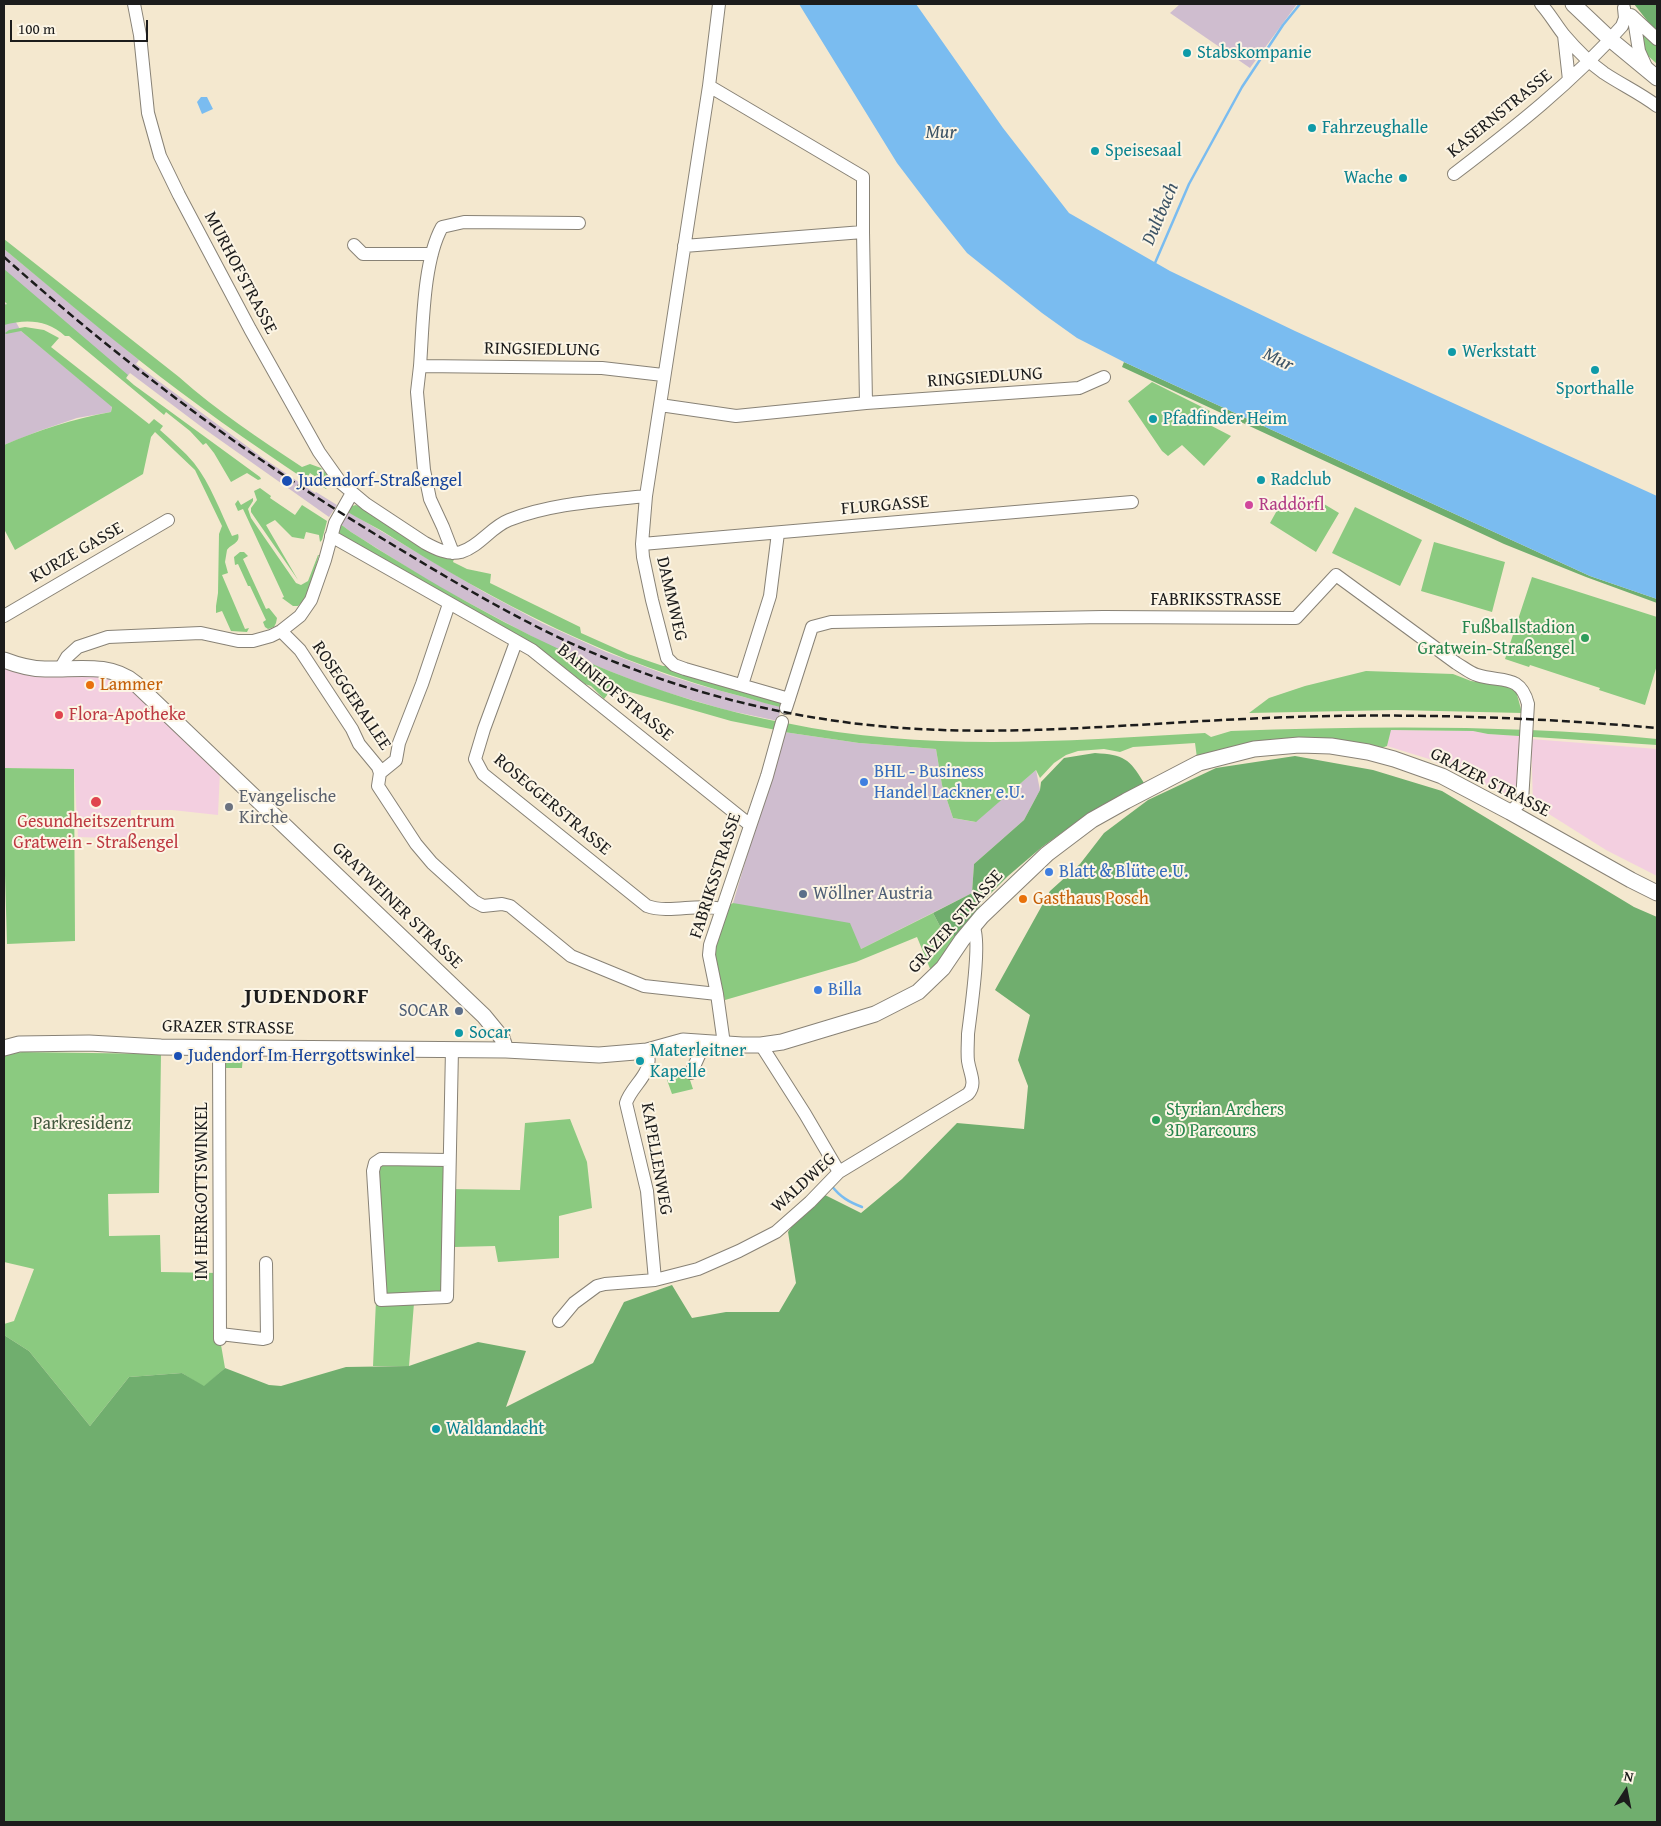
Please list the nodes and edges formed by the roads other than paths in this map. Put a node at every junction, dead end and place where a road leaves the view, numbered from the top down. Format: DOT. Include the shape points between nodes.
graph roads {
  1 [pos="134,4"];
  2 [pos="719,4"];
  3 [pos="1541,4"];
  4 [pos="1573,4"];
  5 [pos="1621,6"];
  6 [pos="1637,25"];
  7 [pos="1564,35"];
  8 [pos="1657,39"];
  9 [pos="1611,40"];
  10 [pos="1590,61"];
  11 [pos="1653,75"];
  12 [pos="1568,80"];
  13 [pos="709,86"];
  14 [pos="1657,106"];
  15 [pos="1454,174"];
  16 [pos="579,223"];
  17 [pos="863,232"];
  18 [pos="354,245"];
  19 [pos="684,246"];
  20 [pos="432,254"];
  21 [pos="420,366"];
  22 [pos="663,375"];
  23 [pos="1104,378"];
  24 [pos="866,403"];
  25 [pos="660,405"];
  26 [pos="352,493"];
  27 [pos="646,496"];
  28 [pos="1132,502"];
  29 [pos="168,520"];
  30 [pos="778,534"];
  31 [pos="331,536"];
  32 [pos="642,544"];
  33 [pos="452,553"];
  34 [pos="449,604"];
  35 [pos="4,616"];
  36 [pos="281,631"];
  37 [pos="516,642"];
  38 [pos="4,660"];
  39 [pos="60,669"];
  40 [pos="742,685"];
  41 [pos="788,704"];
  42 [pos="782,722"];
  43 [pos="380,773"];
  44 [pos="1510,812"];
  45 [pos="750,825"];
  46 [pos="1657,893"];
  47 [pos="722,909"];
  48 [pos="974,926"];
  49 [pos="717,994"];
  50 [pos="705,1042"];
  51 [pos="724,1044"];
  52 [pos="761,1045"];
  53 [pos="4,1048"];
  54 [pos="219,1048"];
  55 [pos="452,1049"];
  56 [pos="506,1050"];
  57 [pos="647,1051"];
  58 [pos="692,1073"];
  59 [pos="449,1160"];
  60 [pos="839,1172"];
  61 [pos="266,1263"];
  62 [pos="655,1280"];
  63 [pos="559,1321"];
  1 -- 26 [label="street, MURHOFSTRASSE" via="148,113 160,156 295,411 319,452"];
  2 -- 13 [label="street"];
  3 -- 7 [label="street, KASERNSTRASSE"];
  4 -- 9 [label="main road"];
  5 -- 6 [label="street"];
  5 -- 9 [label="street, KASERNSTRASSE" via="1625,18"];
  6 -- 8 [label="street"];
  6 -- 9 [label="street" via="1630,39"];
  6 -- 11 [label="street" via="1640,51"];
  7 -- 10 [label="street, KASERNSTRASSE"];
  7 -- 12 [label="street, KASERNSTRASSE"];
  9 -- 10 [label="street, KASERNSTRASSE"];
  9 -- 11 [label="main road"];
  10 -- 12 [label="street, KASERNSTRASSE"];
  10 -- 14 [label="street"];
  12 -- 15 [label="street, KASERNSTRASSE"];
  13 -- 17 [label="street" via="863,177"];
  13 -- 19 [label="street"];
  16 -- 20 [label="street" via="464,222 442,227"];
  17 -- 19 [label="street"];
  17 -- 24 [label="street"];
  18 -- 20 [label="street" via="363,254"];
  19 -- 22 [label="street"];
  20 -- 21 [label="street"];
  21 -- 22 [label="street, RINGSIEDLUNG" via="602,368"];
  21 -- 33 [label="street" via="417,392 424,470 430,499"];
  22 -- 25 [label="street"];
  23 -- 24 [label="street, RINGSIEDLUNG" via="1079,388"];
  24 -- 25 [label="street, RINGSIEDLUNG" via="736,416"];
  25 -- 27 [label="street"];
  26 -- 31 [label="street" via="336,520"];
  26 -- 33 [label="street" via="425,543"];
  27 -- 32 [label="street, DAMMWEG"];
  27 -- 33 [label="street" via="526,514 500,524 469,548"];
  28 -- 30 [label="street, FLURGASSE"];
  29 -- 35 [label="street, KURZE GASSE"];
  30 -- 32 [label="street, FLURGASSE"];
  30 -- 40 [label="street" via="770,596"];
  31 -- 34 [label="street, BAHNHOFSTRASSE"];
  31 -- 36 [label="street" via="311,600 300,616"];
  32 -- 40 [label="street, DAMMWEG" via="667,658 680,667"];
  34 -- 37 [label="street, BAHNHOFSTRASSE"];
  34 -- 43 [label="street" via="398,743 396,760"];
  36 -- 39 [label="street" via="254,641 238,641 201,632 108,637 78,647"];
  36 -- 43 [label="street, ROSEGGERALLEE" via="300,650"];
  37 -- 45 [label="street, BAHNHOFSTRASSE" via="532,650 591,695"];
  37 -- 47 [label="street, ROSEGGERSTRASSE" via="475,759 483,774 647,906 656,909 712,906"];
  38 -- 39 [label="main road, GRATWEINER STRASSE" via="35,668"];
  39 -- 56 [label="main road, GRATWEINER STRASSE" via="106,670 122,674 135,683 484,1016 502,1038"];
  40 -- 41 [label="street, DAMMWEG"];
  41 -- 44 [label="street, FABRIKSSTRASSE" via="812,627 831,622 1111,617 1296,618 1336,575 1456,664 1477,675 1517,684 1525,693 1528,704 1522,801"];
  42 -- 45 [label="street, FABRIKSSTRASSE"];
  43 -- 49 [label="street, ROSEGGERALLEE" via="378,786 416,844 474,901 483,906 510,906 571,956 644,986"];
  44 -- 46 [label="main road, GRAZER STRASSE"];
  44 -- 48 [label="main road, GRAZER STRASSE" via="1442,776 1368,752 1298,745 1254,750 1199,763 1092,820 1047,854"];
  45 -- 47 [label="street, FABRIKSSTRASSE"];
  47 -- 49 [label="street, FABRIKSSTRASSE" via="709,955"];
  48 -- 52 [label="main road, GRAZER STRASSE" via="934,978 904,1000 875,1014 800,1038"];
  48 -- 60 [label="street, WALDWEG" via="976,948 968,1052 972,1089"];
  49 -- 51 [label="street, FABRIKSSTRASSE"];
  50 -- 51 [label="main road, GRAZER STRASSE"];
  50 -- 57 [label="main road, GRAZER STRASSE" via="683,1041"];
  50 -- 58 [label="street"];
  51 -- 52 [label="main road, GRAZER STRASSE"];
  52 -- 60 [label="street"];
  53 -- 54 [label="main road, GRAZER STRASSE" via="19,1044 89,1043"];
  54 -- 55 [label="main road, GRAZER STRASSE"];
  54 -- 61 [label="street, IM HERRGOTTSWINKEL" via="220,1337 267,1338"];
  55 -- 56 [label="main road, GRAZER STRASSE"];
  55 -- 59 [label="street"];
  56 -- 57 [label="main road, GRAZER STRASSE" via="599,1055"];
  57 -- 62 [label="street, KAPELLENWEG" via="648,1068 626,1103 647,1191"];
  59 -- 59 [label="street" via="447,1297 380,1300 375,1163 381,1159"];
  60 -- 62 [label="street, WALDWEG" via="776,1232 698,1269"];
  62 -- 63 [label="street, WALDWEG" via="597,1286 574,1303"];
}
